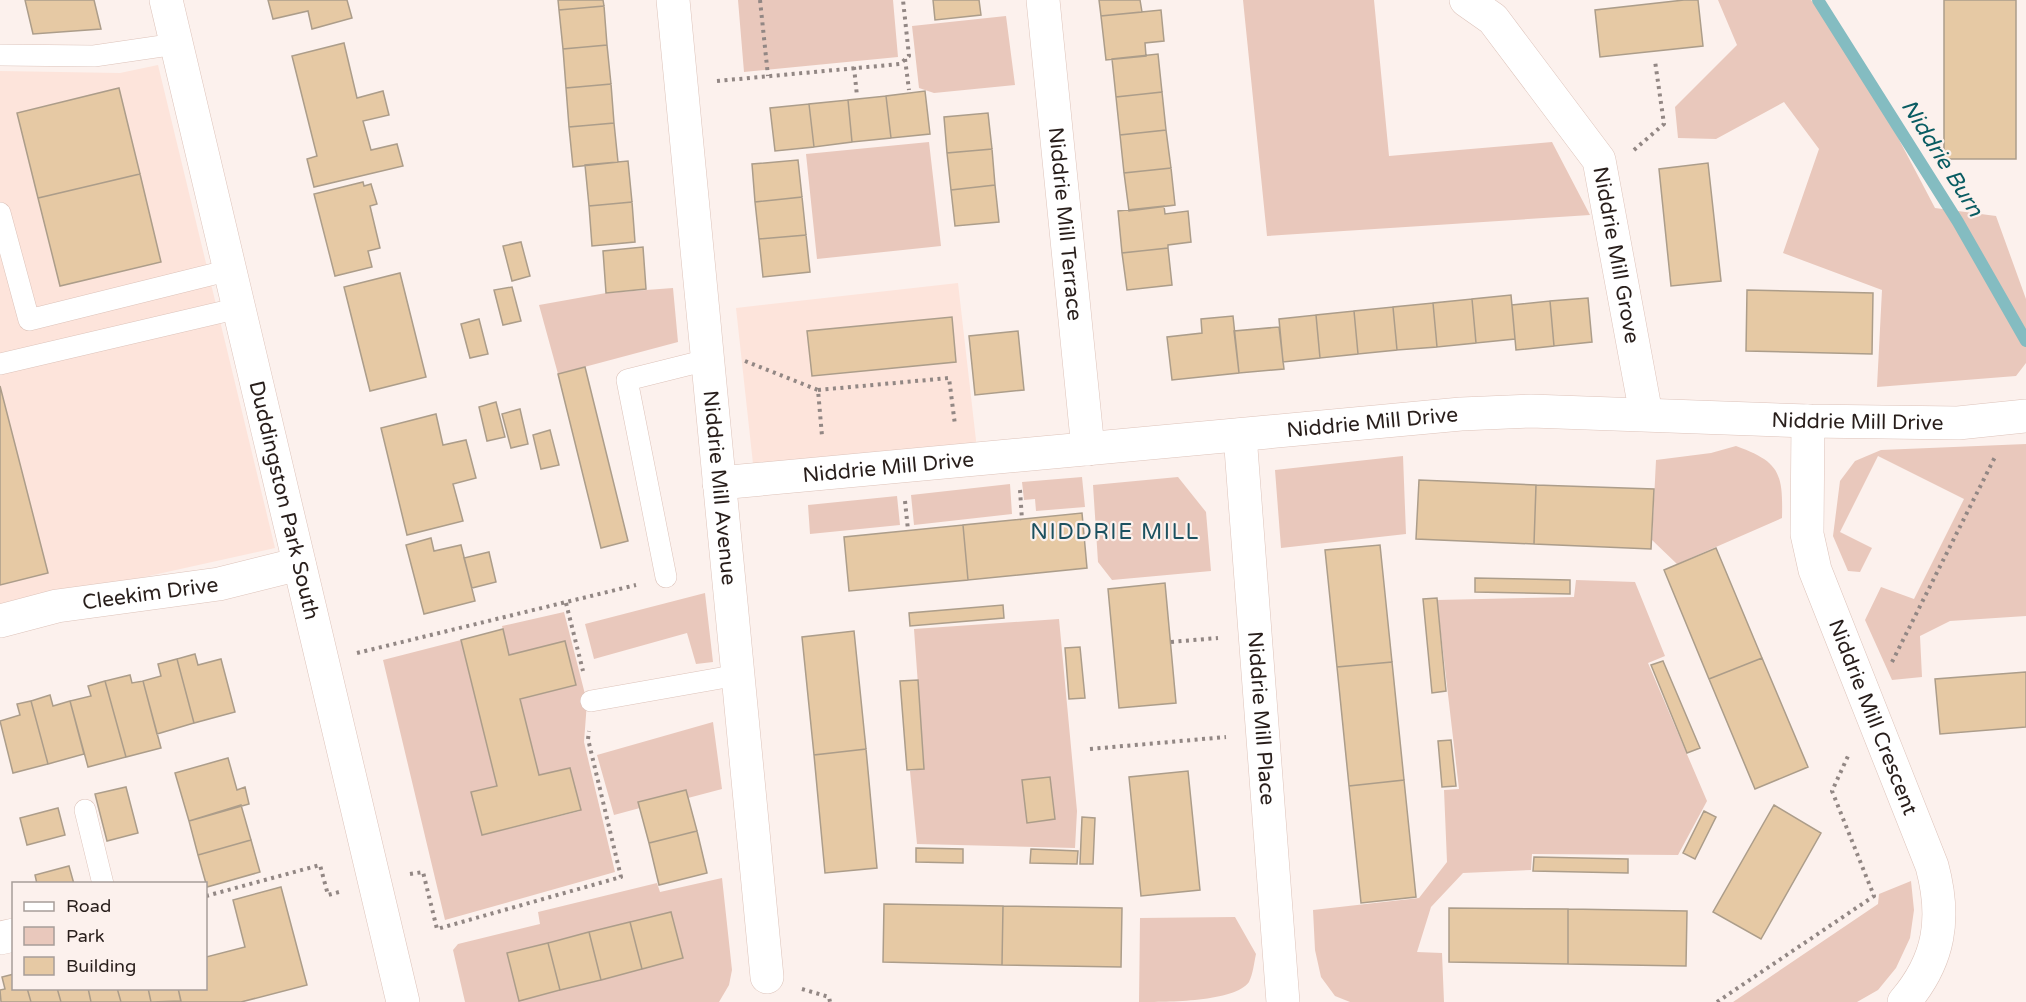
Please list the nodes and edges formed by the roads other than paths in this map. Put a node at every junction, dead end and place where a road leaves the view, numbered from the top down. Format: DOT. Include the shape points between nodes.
graph roads {
  1 [pos="166,0"];
  2 [pos="673,0"];
  3 [pos="1043,0"];
  4 [pos="1466,0"];
  5 [pos="176,44"];
  6 [pos="0,55"];
  7 [pos="0,213"];
  8 [pos="230,270"];
  9 [pos="239,308"];
  10 [pos="708,360"];
  11 [pos="0,364"];
  12 [pos="1646,414"];
  13 [pos="2026,416"];
  14 [pos="1808,421"];
  15 [pos="1240,435"];
  16 [pos="1088,449"];
  17 [pos="719,483"];
  18 [pos="299,564"];
  19 [pos="666,577"];
  20 [pos="0,621"];
  21 [pos="738,675"];
  22 [pos="591,701"];
  23 [pos="85,810"];
  24 [pos="103,882"];
  25 [pos="767,977"];
  26 [pos="403,1002"];
  27 [pos="1283,1002"];
  28 [pos="1904,1002"];
  1 -- 5 [label="street, Duddingston Park South"];
  2 -- 10 [label="street, Niddrie Mill Avenue"];
  3 -- 16 [label="street, Niddrie Mill Terrace"];
  4 -- 12 [label="street, Niddrie Mill Grove" via="1493,20 1599,160"];
  5 -- 6 [label="lane" via="94,56"];
  5 -- 8 [label="street, Duddingston Park South"];
  7 -- 8 [label="lane" via="29,320"];
  8 -- 9 [label="street, Duddingston Park South"];
  9 -- 11 [label="lane"];
  9 -- 18 [label="street, Duddingston Park South"];
  10 -- 17 [label="street, Niddrie Mill Avenue"];
  10 -- 19 [label="lane" via="627,380"];
  12 -- 14 [label="street, Niddrie Mill Drive"];
  12 -- 15 [label="street, Niddrie Mill Drive" via="1461,414"];
  13 -- 14 [label="street, Niddrie Mill Drive" via="1958,423"];
  14 -- 28 [label="street, Niddrie Mill Crescent" via="1807,534 1815,570 1939,891 1937,941 1929,966"];
  15 -- 16 [label="street, Niddrie Mill Drive"];
  15 -- 27 [label="street, Niddrie Mill Place"];
  16 -- 17 [label="street, Niddrie Mill Drive"];
  17 -- 21 [label="street, Niddrie Mill Avenue"];
  18 -- 20 [label="street, Cleekim Drive" via="219,584 57,606"];
  18 -- 26 [label="street, Duddingston Park South"];
  21 -- 22 [label="lane"];
  21 -- 25 [label="street, Niddrie Mill Avenue"];
  23 -- 24 [label="lane"];
}
